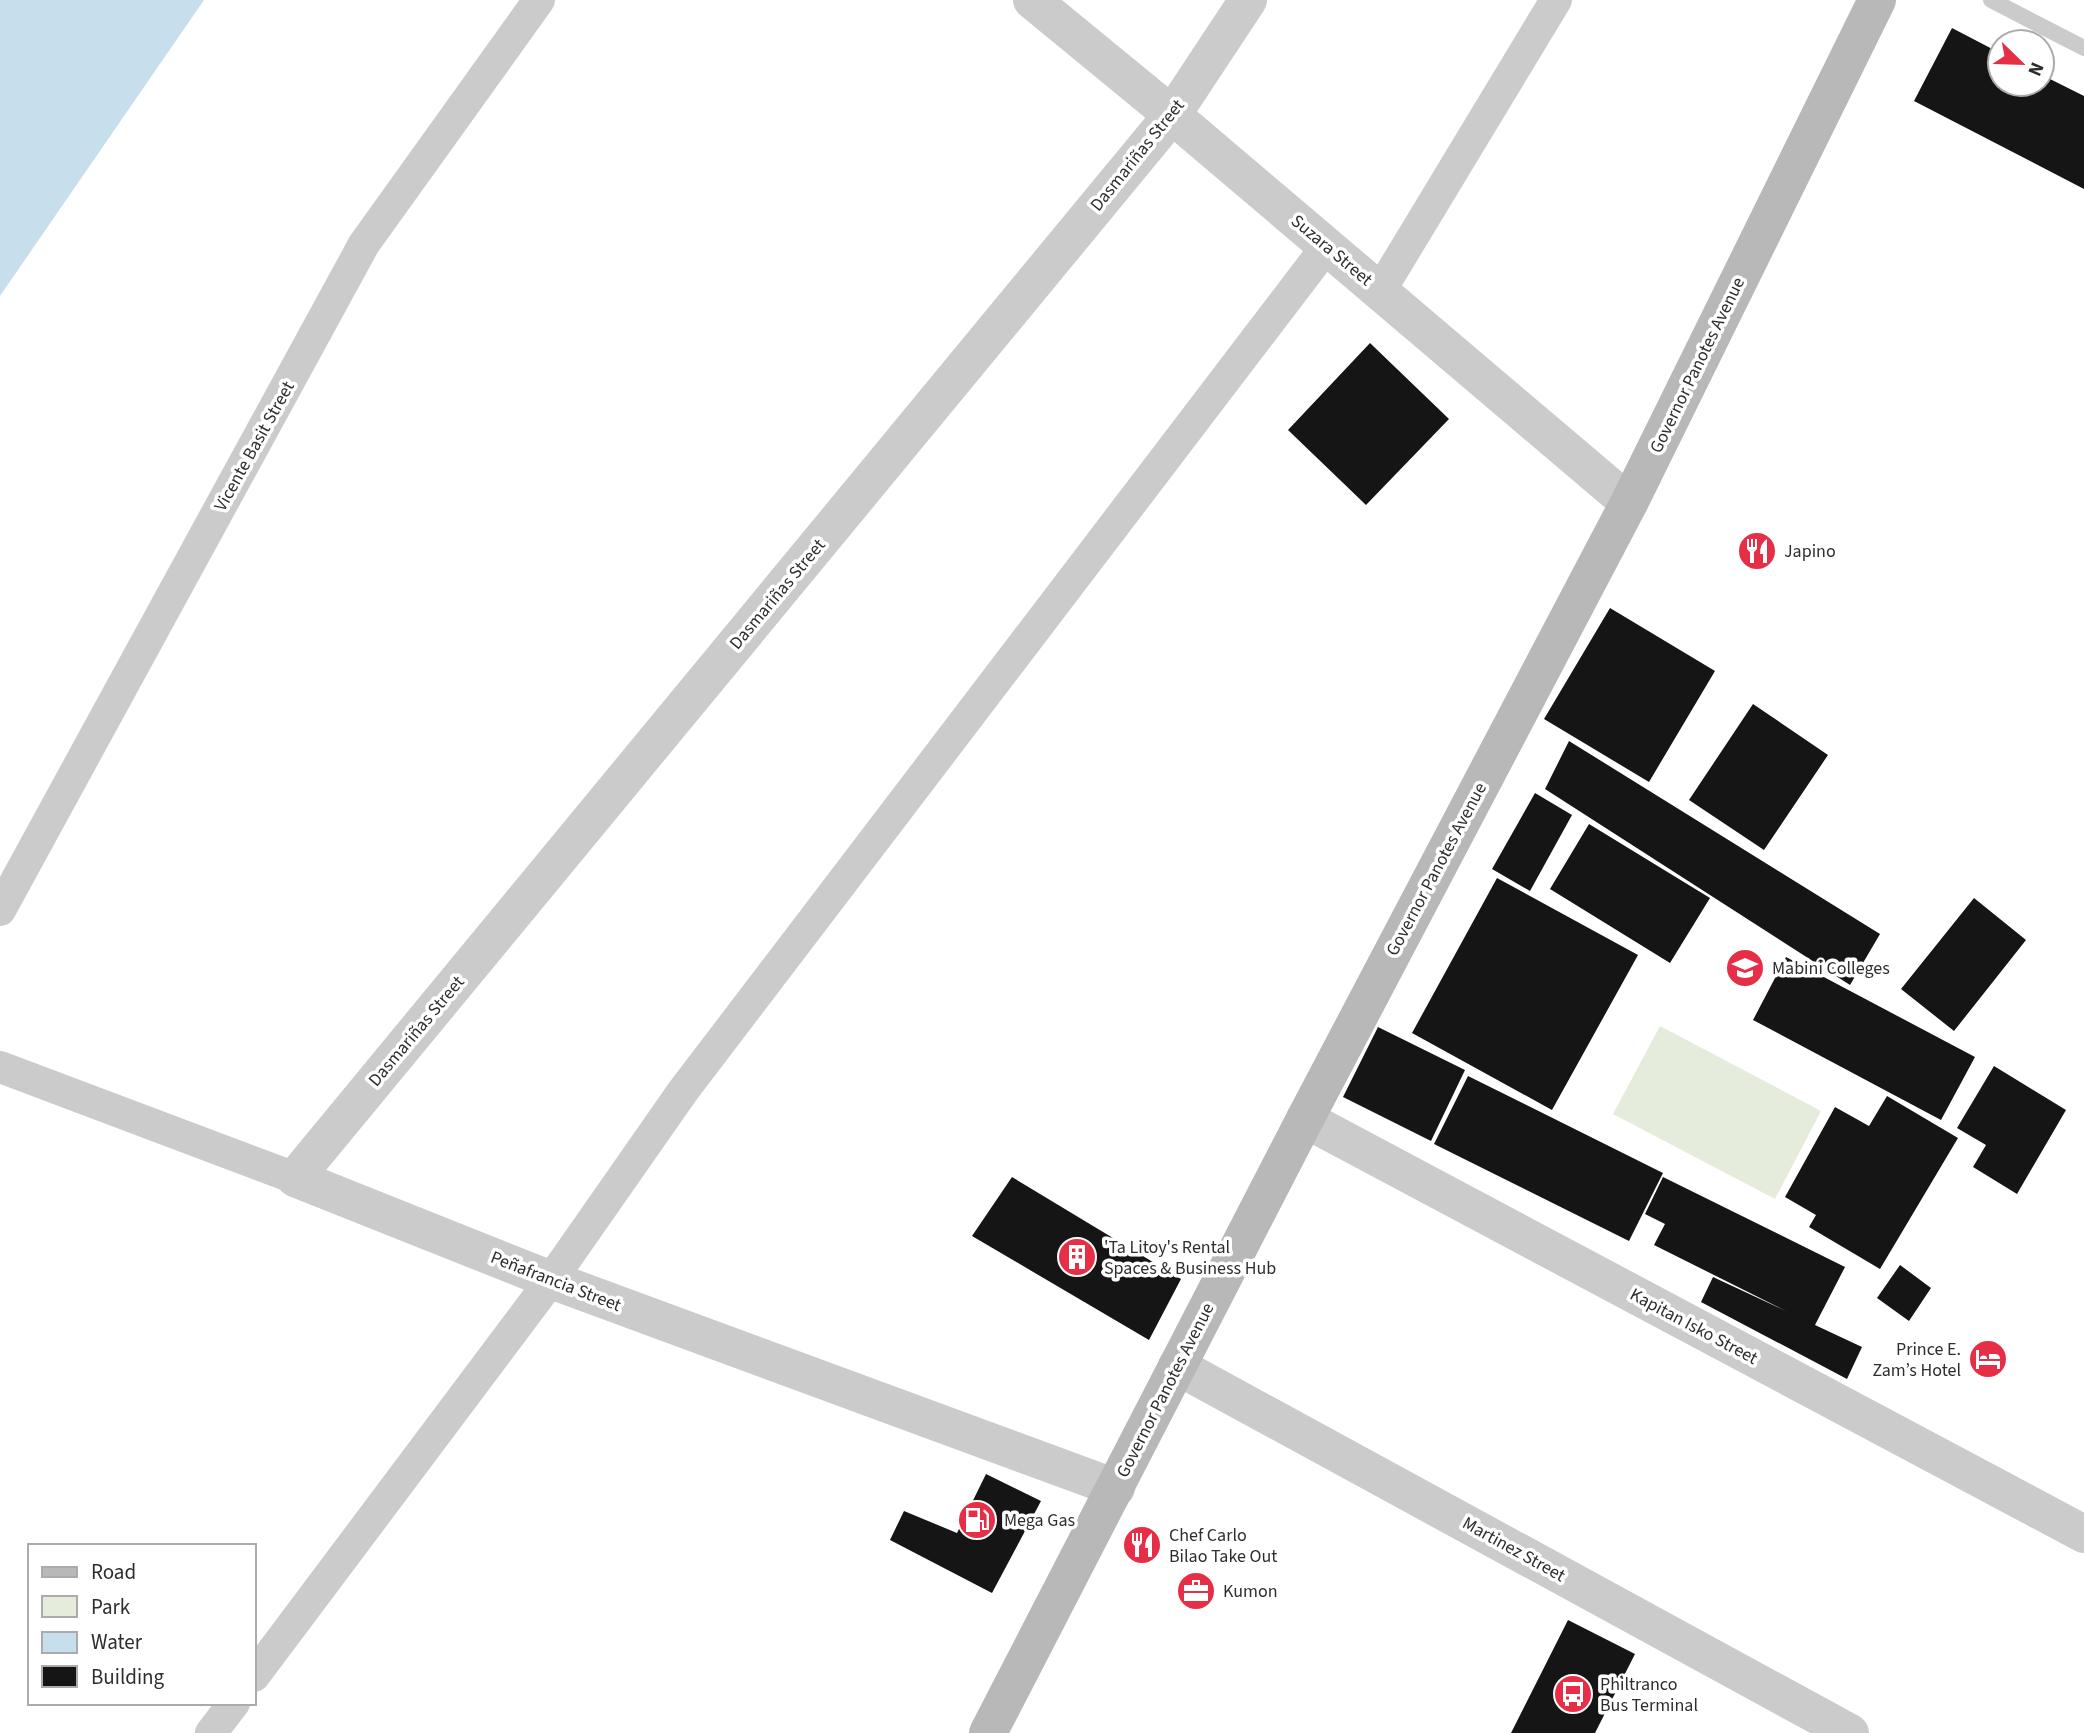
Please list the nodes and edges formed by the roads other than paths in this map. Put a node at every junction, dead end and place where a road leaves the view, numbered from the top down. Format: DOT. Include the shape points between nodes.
graph roads {
  1 [pos="539,0"];
  2 [pos="1032,0"];
  3 [pos="1248,0"];
  4 [pos="1556,0"];
  5 [pos="1877,0"];
  6 [pos="1991,0"];
  7 [pos="2084,48"];
  8 [pos="1172,115"];
  9 [pos="1327,246"];
  10 [pos="1380,291"];
  11 [pos="1629,503"];
  12 [pos="0,910"];
  13 [pos="0,1067"];
  14 [pos="1305,1119"];
  15 [pos="295,1178"];
  16 [pos="551,1280"];
  17 [pos="1177,1366"];
  18 [pos="1116,1488"];
  19 [pos="2084,1534"];
  20 [pos="256,1673"];
  21 [pos="232,1705"];
  22 [pos="211,1733"];
  23 [pos="988,1733"];
  24 [pos="1850,1733"];
  1 -- 12 [label="street, Vicente Basit Street" via="364,244"];
  2 -- 8 [label="street, Suzara Street"];
  3 -- 8 [label="street, Dasmariñas Street"];
  4 -- 10 [label="street"];
  5 -- 11 [label="main road, Governor Panotes Avenue"];
  6 -- 7 [label="lane"];
  8 -- 9 [label="street, Suzara Street"];
  8 -- 15 [label="street, Dasmariñas Street"];
  9 -- 10 [label="street, Suzara Street"];
  9 -- 16 [label="street" via="683,1091"];
  10 -- 11 [label="street, Suzara Street"];
  11 -- 14 [label="main road, Governor Panotes Avenue"];
  13 -- 15 [label="street, Peñafrancia Street"];
  14 -- 17 [label="main road, Governor Panotes Avenue"];
  14 -- 19 [label="street, Kapitan Isko Street"];
  15 -- 16 [label="street, Peñafrancia Street"];
  16 -- 18 [label="street, Peñafrancia Street"];
  16 -- 20 [label="street"];
  17 -- 18 [label="main road, Governor Panotes Avenue"];
  17 -- 24 [label="street, Martinez Street"];
  18 -- 23 [label="main road, Governor Panotes Avenue"];
  21 -- 22 [label="street"];
}
